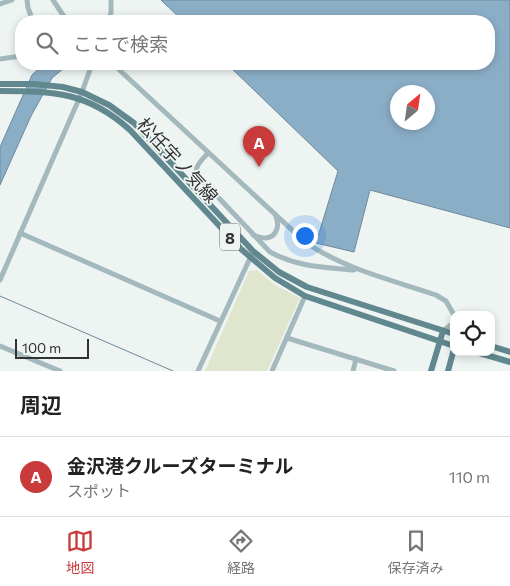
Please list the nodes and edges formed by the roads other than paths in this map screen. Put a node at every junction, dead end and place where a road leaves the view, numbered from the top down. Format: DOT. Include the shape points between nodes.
graph roads {
  1 [pos="12,0"];
  2 [pos="27,0"];
  3 [pos="53,0"];
  4 [pos="111,0"];
  5 [pos="0,4"];
  6 [pos="31,15"];
  7 [pos="63,15"];
  8 [pos="110,15"];
  9 [pos="15,57"];
  10 [pos="0,58"];
  11 [pos="90,70"];
  12 [pos="119,70"];
  13 [pos="0,84"];
  14 [pos="18,87"];
  15 [pos="0,91"];
  16 [pos="81,95"];
  17 [pos="208,153"];
  18 [pos="275,215"];
  19 [pos="20,233"];
  20 [pos="252,235"];
  21 [pos="252,254"];
  22 [pos="362,270"];
  23 [pos="0,280"];
  24 [pos="305,296"];
  25 [pos="450,313"];
  26 [pos="220,321"];
  27 [pos="450,325"];
  28 [pos="443,331"];
  29 [pos="450,333"];
  30 [pos="287,338"];
  31 [pos="440,341"];
  32 [pos="450,345"];
  33 [pos="0,346"];
  34 [pos="495,347"];
  35 [pos="510,352"];
  36 [pos="452,356"];
  37 [pos="490,356"];
  38 [pos="356,359"];
  39 [pos="510,362"];
  40 [pos="60,371"];
  41 [pos="198,371"];
  42 [pos="272,371"];
  43 [pos="353,371"];
  44 [pos="394,371"];
  45 [pos="431,371"];
  46 [pos="448,371"];
  1 -- 5 [label="street"];
  2 -- 6 [label="street"];
  3 -- 7 [label="street"];
  4 -- 8 [label="street"];
  9 -- 10 [label="street"];
  11 -- 16 [label="street"];
  12 -- 17 [label="street"];
  13 -- 14 [label="main road, 松任宇ノ気線 / 8"];
  14 -- 15 [label="main road, 松任宇ノ気線 / 8"];
  14 -- 16 [label="main road, 松任宇ノ気線 / 8"];
  16 -- 19 [label="street"];
  16 -- 21 [label="main road, 松任宇ノ気線 / 8" via="109,105 134,123"];
  17 -- 18 [label="street"];
  17 -- 20 [label="street" via="198,165 197,175"];
  18 -- 20 [label="street" via="277,230 272,236"];
  18 -- 22 [label="street" via="320,253"];
  19 -- 23 [label="street"];
  19 -- 26 [label="street"];
  20 -- 22 [label="street" via="283,259 308,266"];
  21 -- 24 [label="main road, 松任宇ノ気線 / 8" via="275,278"];
  21 -- 26 [label="street"];
  21 -- 28 [label="main road, 松任宇ノ気線 / 8" via="307,287"];
  22 -- 25 [label="street" via="436,295 446,301"];
  24 -- 30 [label="street"];
  24 -- 31 [label="main road, 松任宇ノ気線 / 8"];
  26 -- 41 [label="street"];
  27 -- 28 [label="street"];
  28 -- 29 [label="main road, 松任宇ノ気線 / 8"];
  28 -- 31 [label="main road"];
  30 -- 38 [label="street"];
  30 -- 42 [label="street"];
  31 -- 32 [label="main road, 松任宇ノ気線 / 8"];
  31 -- 45 [label="main road"];
  33 -- 40 [label="street"];
  34 -- 35 [label="main road"];
  36 -- 46 [label="main road"];
  37 -- 39 [label="main road"];
  38 -- 43 [label="street"];
  38 -- 44 [label="street"];
}
